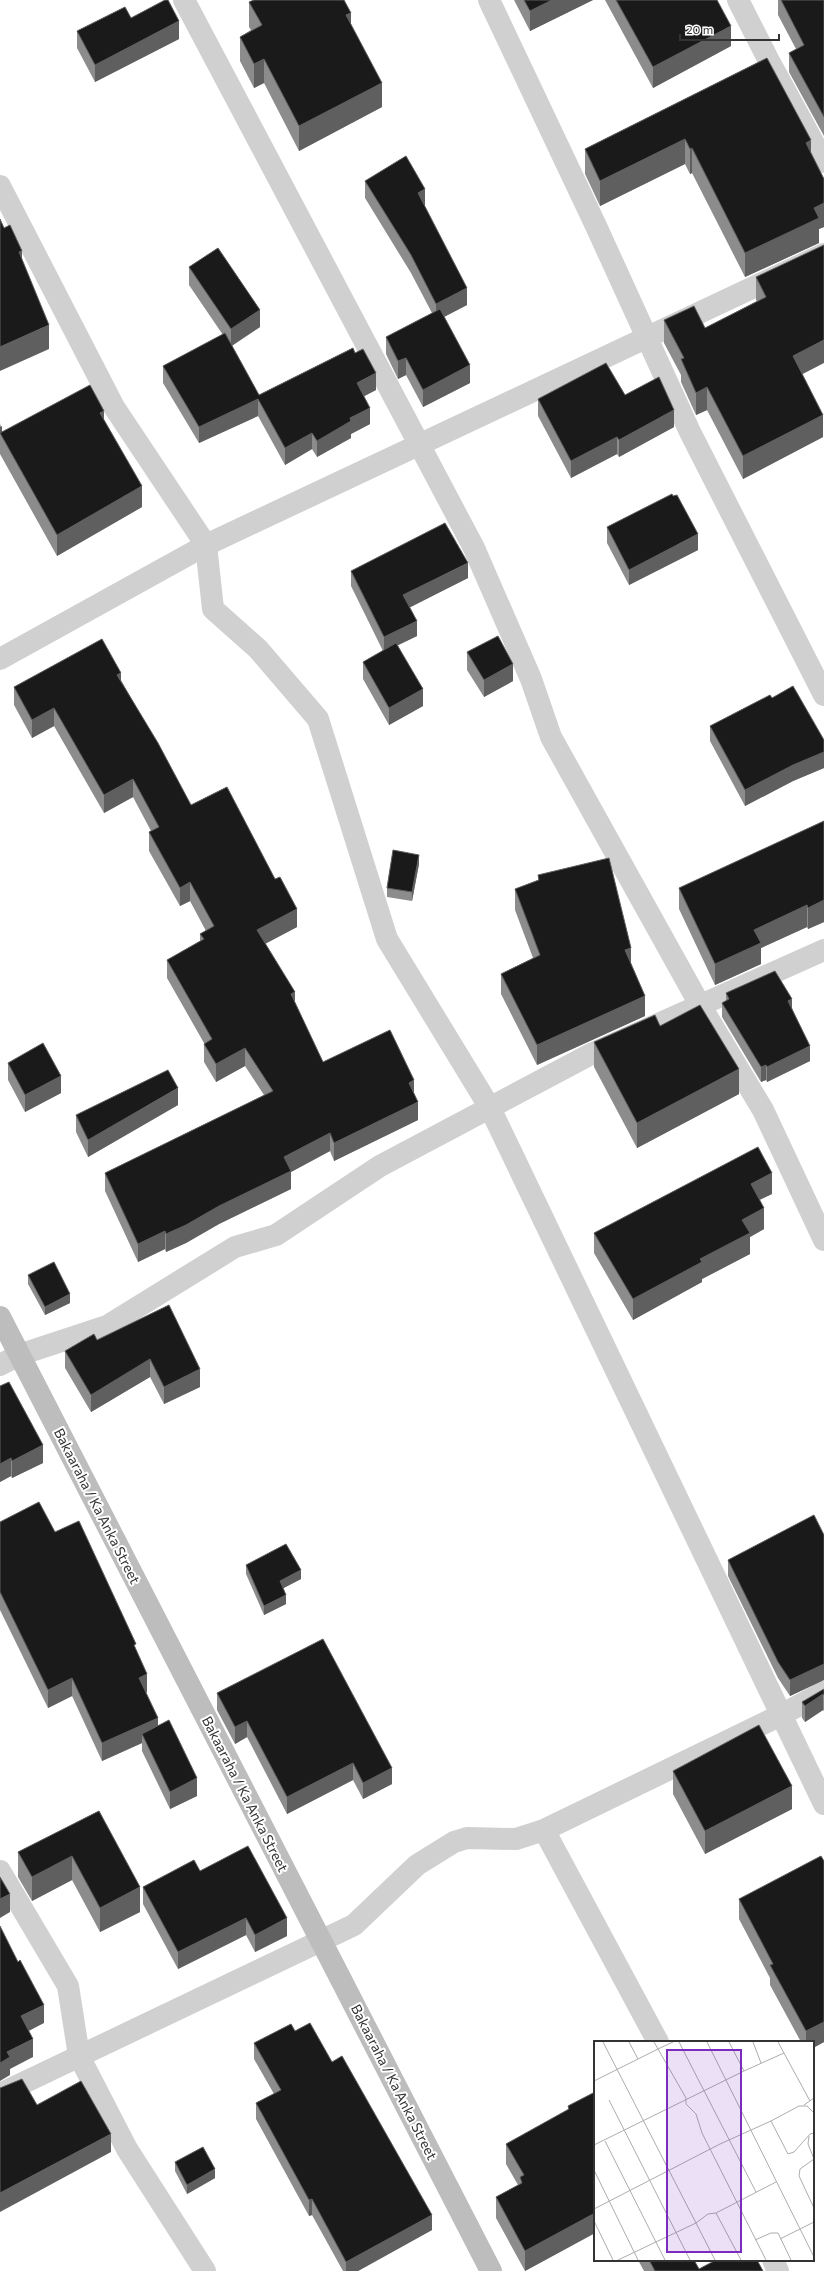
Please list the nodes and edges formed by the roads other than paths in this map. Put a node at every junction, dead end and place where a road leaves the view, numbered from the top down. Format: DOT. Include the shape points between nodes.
graph roads {
  1 [pos="184,0"];
  2 [pos="489,0"];
  3 [pos="738,0"];
  4 [pos="824,162"];
  5 [pos="0,186"];
  6 [pos="824,254"];
  7 [pos="647,337"];
  8 [pos="419,446"];
  9 [pos="206,545"];
  10 [pos="0,659"];
  11 [pos="824,695"];
  12 [pos="824,950"];
  13 [pos="700,1005"];
  14 [pos="490,1108"];
  15 [pos="824,1240"];
  16 [pos="0,1317"];
  17 [pos="19,1355"];
  18 [pos="0,1365"];
  19 [pos="824,1692"];
  20 [pos="781,1715"];
  21 [pos="824,1804"];
  22 [pos="544,1830"];
  23 [pos="0,1871"];
  24 [pos="322,1942"];
  25 [pos="657,2041"];
  26 [pos="79,2056"];
  27 [pos="0,2094"];
  28 [pos="773,2261"];
  29 [pos="205,2271"];
  30 [pos="491,2271"];
  31 [pos="778,2271"];
  1 -- 8 [label="street"];
  2 -- 7 [label="street"];
  3 -- 4 [label="street"];
  5 -- 9 [label="street" via="114,407"];
  6 -- 7 [label="street"];
  7 -- 8 [label="street"];
  7 -- 11 [label="street" via="690,432"];
  8 -- 9 [label="street"];
  8 -- 13 [label="street" via="474,548 530,679 551,737"];
  9 -- 10 [label="street"];
  9 -- 14 [label="street" via="213,609 258,649 318,719 388,939"];
  12 -- 13 [label="street"];
  13 -- 14 [label="street" via="591,1054"];
  13 -- 15 [label="street" via="763,1110"];
  14 -- 17 [label="street" via="380,1166 276,1234 235,1246 108,1326"];
  14 -- 20 [label="street"];
  16 -- 17 [label="street, Bakaaraha / Ka Anka Street"];
  17 -- 18 [label="street"];
  17 -- 24 [label="street, Bakaaraha / Ka Anka Street"];
  19 -- 20 [label="street"];
  20 -- 21 [label="street"];
  20 -- 22 [label="street"];
  22 -- 24 [label="street" via="516,1839 467,1838 454,1842 417,1865 354,1925"];
  22 -- 25 [label="street"];
  23 -- 26 [label="street" via="68,1986"];
  24 -- 26 [label="street"];
  24 -- 30 [label="street, Bakaaraha / Ka Anka Street"];
  26 -- 27 [label="street"];
  26 -- 29 [label="street" via="127,2149"];
  28 -- 31 [label="street"];
}
